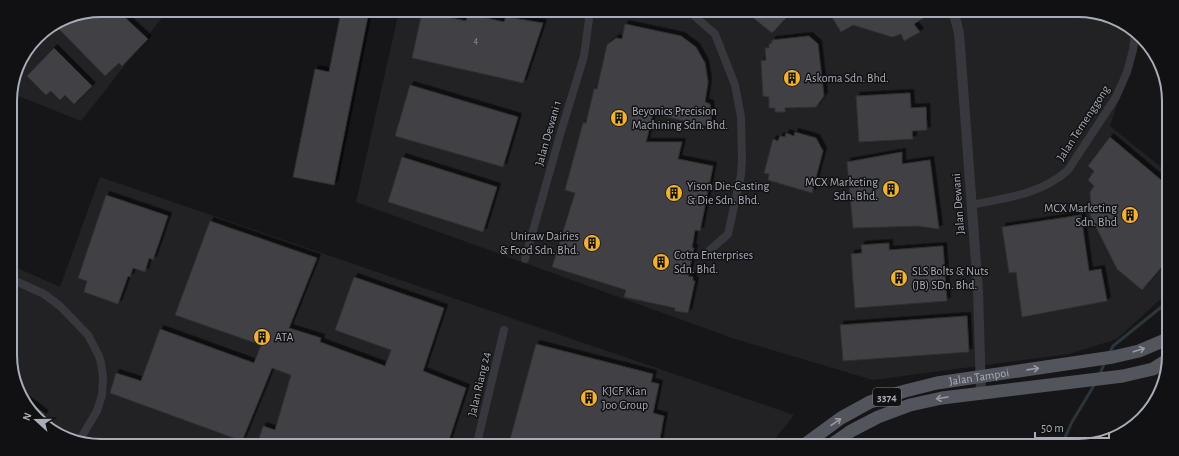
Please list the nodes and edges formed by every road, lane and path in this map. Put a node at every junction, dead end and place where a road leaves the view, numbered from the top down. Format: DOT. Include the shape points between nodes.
graph roads {
  1 [pos="589,17"];
  2 [pos="696,17"];
  3 [pos="955,17"];
  4 [pos="1134,39"];
  5 [pos="971,205"];
  6 [pos="709,252"];
  7 [pos="525,259"];
  8 [pos="17,281"];
  9 [pos="504,330"];
  10 [pos="1162,341"];
  11 [pos="1161,364"];
  12 [pos="980,376"];
  13 [pos="981,394"];
  14 [pos="82,436"];
  15 [pos="478,439"];
  16 [pos="811,439"];
  17 [pos="840,439"];
  1 -- 7 [label="street, Jalan Dewani 1" via="584,56"];
  2 -- 6 [label="street" via="715,34 735,85 741,117 741,175 728,234"];
  3 -- 5 [label="street, Jalan Dewani" via="959,33"];
  4 -- 5 [label="street, Jalan Temenggong" via="1127,72 1116,97 1068,170 1041,188 1018,196"];
  5 -- 12 [label="street, Jalan Dewani" via="978,290"];
  8 -- 14 [label="street" via="44,294 60,306 88,335 99,356 103,377 102,395 97,411"];
  9 -- 15 [label="street, Jalan Riang 24"];
  12 -- 10 [label="main road, Jalan Tampoi / 3374, one-way" via="1113,357 1139,351"];
  11 -- 13 [label="main road, Jalan Tampoi / 3374" via="1153,369 1122,376"];
  12 -- 13 [label="street, Jalan Dewani"];
  16 -- 12 [label="main road, Jalan Tampoi / 3374, one-way" via="840,418 870,402 937,383"];
  13 -- 17 [label="main road, Jalan Tampoi / 3374, one-way" via="942,398 910,405 878,416"];
}
